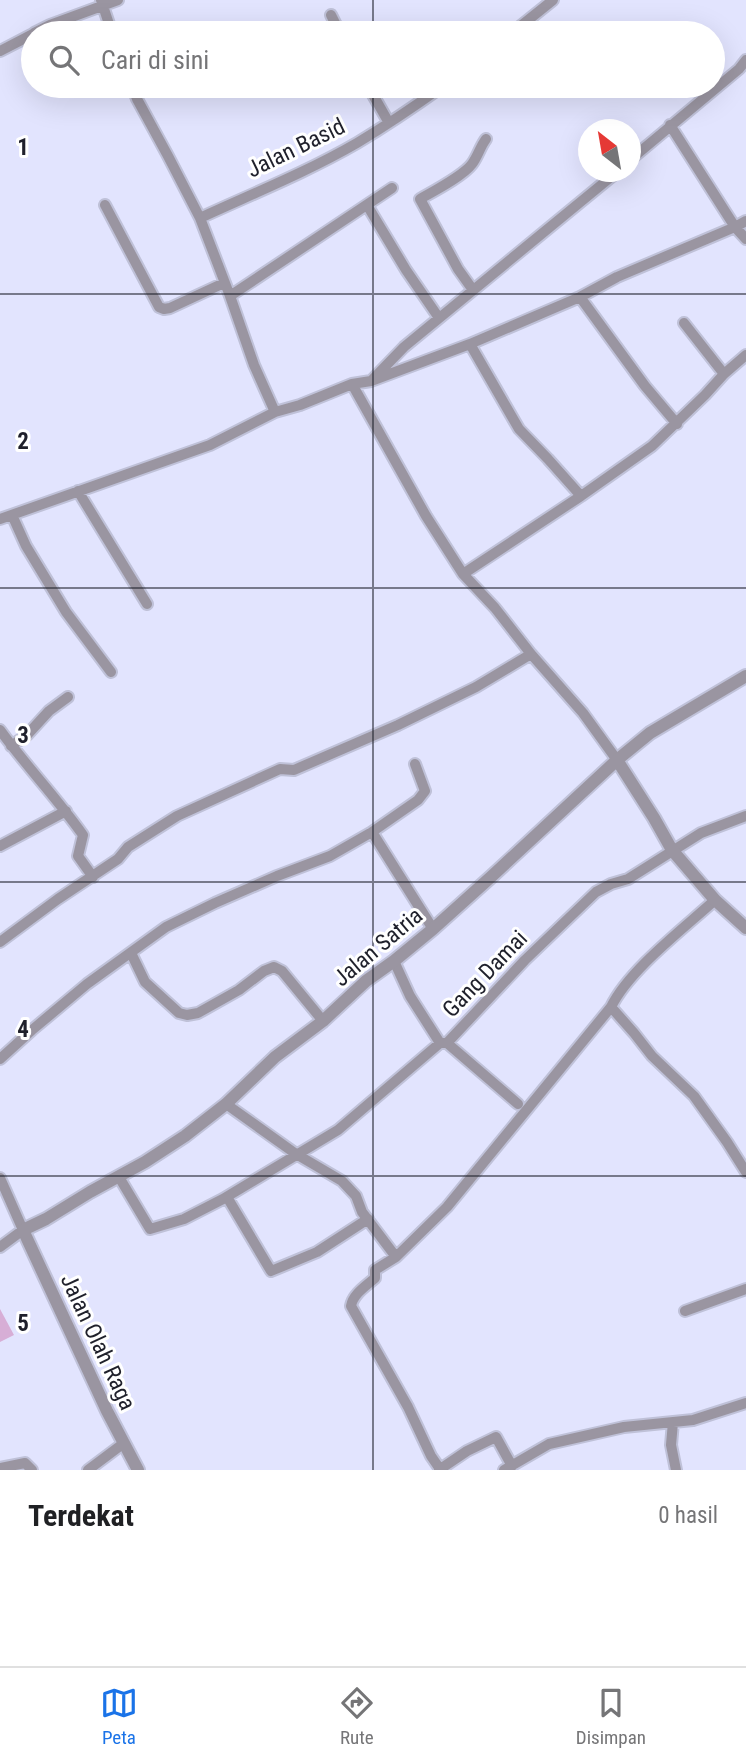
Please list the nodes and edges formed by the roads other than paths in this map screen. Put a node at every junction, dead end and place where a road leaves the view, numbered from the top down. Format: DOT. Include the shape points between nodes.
graph roads {
  1 [pos="118,0"];
  2 [pos="553,0"];
  3 [pos="101,3"];
  4 [pos="331,15"];
  5 [pos="59,21"];
  6 [pos="108,21"];
  7 [pos="334,21"];
  8 [pos="527,21"];
  9 [pos="21,40"];
  10 [pos="0,51"];
  11 [pos="746,60"];
  12 [pos="725,80"];
  13 [pos="137,98"];
  14 [pos="375,98"];
  15 [pos="425,98"];
  16 [pos="703,98"];
  17 [pos="389,123"];
  18 [pos="670,125"];
  19 [pos="486,139"];
  20 [pos="641,151"];
  21 [pos="605,182"];
  22 [pos="392,188"];
  23 [pos="105,205"];
  24 [pos="368,205"];
  25 [pos="200,218"];
  26 [pos="746,221"];
  27 [pos="735,227"];
  28 [pos="746,239"];
  29 [pos="225,283"];
  30 [pos="473,290"];
  31 [pos="230,296"];
  32 [pos="580,297"];
  33 [pos="439,318"];
  34 [pos="684,323"];
  35 [pos="470,344"];
  36 [pos="746,355"];
  37 [pos="724,374"];
  38 [pos="371,381"];
  39 [pos="352,384"];
  40 [pos="275,412"];
  41 [pos="677,424"];
  42 [pos="78,491"];
  43 [pos="581,496"];
  44 [pos="12,515"];
  45 [pos="0,519"];
  46 [pos="463,574"];
  47 [pos="147,604"];
  48 [pos="531,654"];
  49 [pos="111,671"];
  50 [pos="746,676"];
  51 [pos="68,698"];
  52 [pos="0,730"];
  53 [pos="12,746"];
  54 [pos="617,760"];
  55 [pos="415,764"];
  56 [pos="66,811"];
  57 [pos="746,816"];
  58 [pos="372,832"];
  59 [pos="0,846"];
  60 [pos="672,850"];
  61 [pos="93,877"];
  62 [pos="715,900"];
  63 [pos="746,928"];
  64 [pos="433,929"];
  65 [pos="0,942"];
  66 [pos="131,954"];
  67 [pos="394,961"];
  68 [pos="611,1007"];
  69 [pos="323,1021"];
  70 [pos="443,1043"];
  71 [pos="0,1059"];
  72 [pos="226,1104"];
  73 [pos="518,1104"];
  74 [pos="296,1154"];
  75 [pos="746,1172"];
  76 [pos="119,1177"];
  77 [pos="0,1178"];
  78 [pos="227,1197"];
  79 [pos="368,1219"];
  80 [pos="23,1230"];
  81 [pos="0,1247"];
  82 [pos="396,1257"];
  83 [pos="746,1289"];
  84 [pos="685,1311"];
  85 [pos="746,1403"];
  86 [pos="673,1422"];
  87 [pos="124,1443"];
  88 [pos="0,1468"];
  89 [pos="508,1468"];
  90 [pos="32,1470"];
  91 [pos="88,1470"];
  92 [pos="138,1470"];
  93 [pos="440,1470"];
  94 [pos="676,1470"];
  1 -- 3 [label="street"];
  2 -- 8 [label="street"];
  3 -- 5 [label="street"];
  3 -- 6 [label="street"];
  4 -- 7 [label="street"];
  9 -- 10 [label="street"];
  11 -- 12 [label="street"];
  13 -- 25 [label="street"];
  14 -- 17 [label="street"];
  15 -- 17 [label="street, Jalan Basid"];
  16 -- 18 [label="street"];
  17 -- 25 [label="street, Jalan Basid"];
  18 -- 20 [label="street"];
  18 -- 27 [label="street"];
  19 -- 30 [label="street" via="471,166 421,199"];
  21 -- 30 [label="street"];
  22 -- 24 [label="street"];
  23 -- 29 [label="street" via="159,307 170,309"];
  24 -- 31 [label="street"];
  24 -- 33 [label="street"];
  25 -- 29 [label="street"];
  26 -- 27 [label="street"];
  27 -- 28 [label="street"];
  27 -- 32 [label="street"];
  29 -- 31 [label="street"];
  30 -- 33 [label="street"];
  31 -- 40 [label="street"];
  32 -- 35 [label="street"];
  32 -- 41 [label="street"];
  33 -- 38 [label="street"];
  34 -- 37 [label="street"];
  35 -- 38 [label="street"];
  35 -- 43 [label="street" via="519,429"];
  36 -- 37 [label="street"];
  37 -- 41 [label="street"];
  38 -- 39 [label="street"];
  39 -- 40 [label="street"];
  39 -- 46 [label="street"];
  40 -- 42 [label="street" via="210,445"];
  41 -- 43 [label="street"];
  42 -- 44 [label="street"];
  42 -- 47 [label="street"];
  43 -- 46 [label="street"];
  44 -- 45 [label="street"];
  44 -- 49 [label="street" via="66,612"];
  46 -- 48 [label="street"];
  48 -- 54 [label="street"];
  48 -- 61 [label="street" via="476,687 386,730 294,769 279,769 177,816 128,847"];
  50 -- 54 [label="street, Jalan Satria" via="650,733"];
  51 -- 53 [label="street"];
  52 -- 53 [label="street"];
  53 -- 56 [label="street"];
  54 -- 60 [label="street"];
  54 -- 64 [label="street, Jalan Satria"];
  55 -- 58 [label="street" via="423,796"];
  56 -- 59 [label="street"];
  56 -- 61 [label="street" via="83,835 78,856"];
  57 -- 60 [label="street, Gang Damai"];
  58 -- 64 [label="street"];
  58 -- 66 [label="street" via="330,856 166,928"];
  60 -- 62 [label="street"];
  60 -- 70 [label="street, Gang Damai" via="590,897"];
  61 -- 65 [label="street"];
  62 -- 63 [label="street"];
  62 -- 68 [label="street" via="636,973"];
  64 -- 67 [label="street, Jalan Satria"];
  66 -- 69 [label="street" via="145,982 187,1016 274,967"];
  66 -- 71 [label="street"];
  67 -- 69 [label="street, Jalan Satria"];
  67 -- 70 [label="street" via="410,996"];
  68 -- 75 [label="street" via="694,1096"];
  68 -- 82 [label="street" via="447,1207"];
  69 -- 72 [label="street, Jalan Satria" via="275,1057"];
  70 -- 73 [label="street"];
  70 -- 74 [label="street, Gang Damai" via="338,1130"];
  72 -- 74 [label="street"];
  72 -- 76 [label="street, Jalan Satria"];
  74 -- 78 [label="street, Gang Damai"];
  74 -- 79 [label="street" via="342,1181"];
  76 -- 78 [label="street, Gang Damai" via="150,1229 184,1219"];
  76 -- 80 [label="street, Jalan Satria"];
  77 -- 80 [label="street"];
  78 -- 79 [label="street" via="271,1270 317,1252"];
  79 -- 82 [label="street"];
  80 -- 81 [label="street"];
  80 -- 87 [label="street, Jalan Olah Raga"];
  82 -- 93 [label="street" via="375,1270 375,1278 351,1306"];
  83 -- 84 [label="street"];
  85 -- 86 [label="street"];
  86 -- 89 [label="street" via="624,1427 549,1444"];
  86 -- 94 [label="street"];
  87 -- 91 [label="street"];
  87 -- 92 [label="street, Jalan Olah Raga"];
  88 -- 90 [label="street" via="25,1463"];
  89 -- 93 [label="street" via="496,1437"];
}
